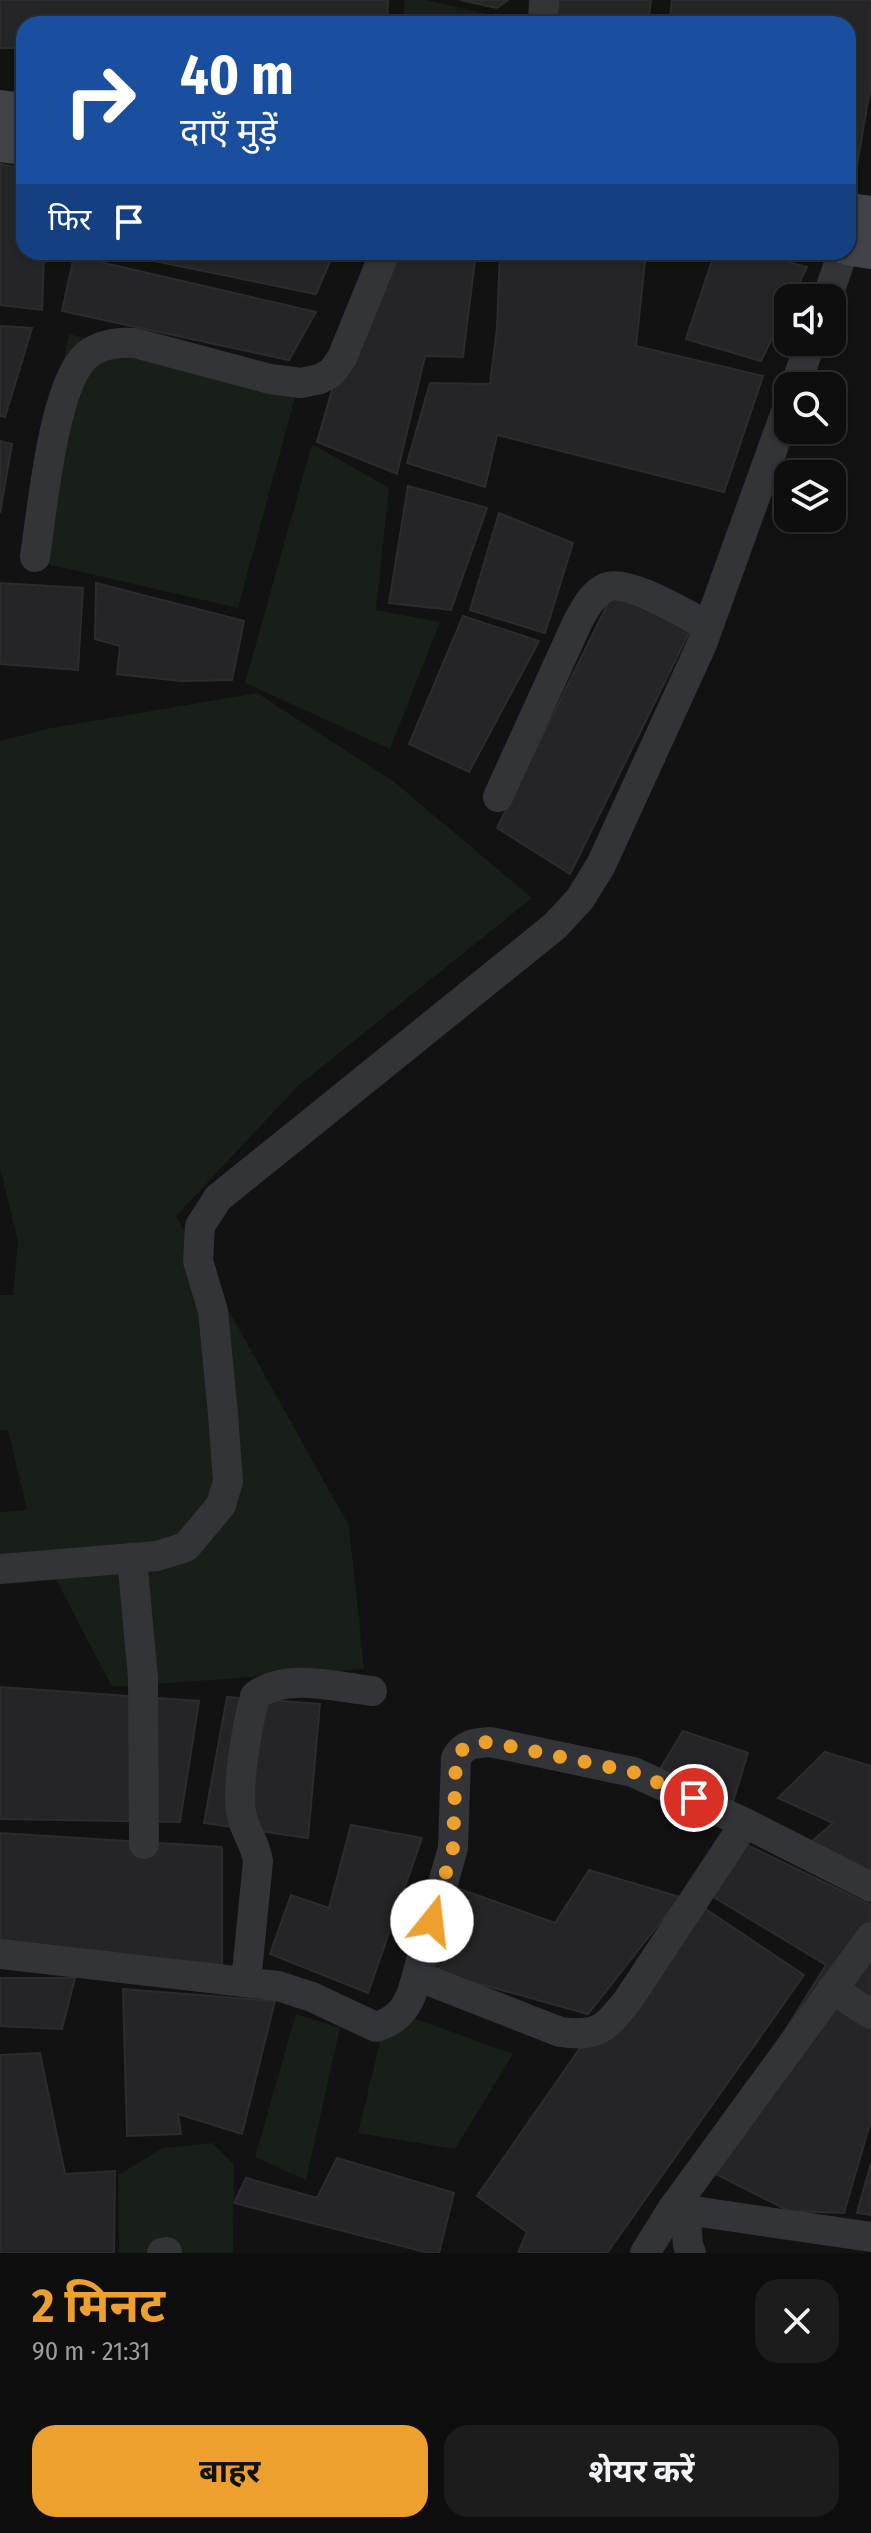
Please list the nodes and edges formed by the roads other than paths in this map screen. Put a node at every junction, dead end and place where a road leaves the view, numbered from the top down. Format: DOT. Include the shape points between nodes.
graph roads {
  1 [pos="382,260"];
  2 [pos="843,260"];
  3 [pos="833,284"];
  4 [pos="774,444"];
  5 [pos="35,557"];
  6 [pos="708,626"];
  7 [pos="498,797"];
  8 [pos="132,1558"];
  9 [pos="0,1569"];
  10 [pos="372,1691"];
  11 [pos="745,1823"];
  12 [pos="144,1844"];
  13 [pos="871,1887"];
  14 [pos="871,1937"];
  15 [pos="0,1954"];
  16 [pos="417,1976"];
  17 [pos="246,1982"];
  18 [pos="832,1989"];
  19 [pos="871,2014"];
  20 [pos="679,2208"];
  21 [pos="871,2235"];
  22 [pos="645,2253"];
  23 [pos="691,2253"];
  1 -- 5 [label="street" via="342,358 320,379 270,379 135,343 120,342 85,356 64,398"];
  2 -- 3 [label="street"];
  4 -- 6 [label="street"];
  6 -- 7 [label="street" via="629,587 614,584 602,589 578,621"];
  6 -- 8 [label="street" via="601,865 580,899 555,926 218,1198 206,1216 200,1226 198,1261 213,1311 228,1481 221,1505 186,1547"];
  8 -- 9 [label="street"];
  8 -- 12 [label="street" via="143,1678"];
  10 -- 17 [label="street" via="285,1684 255,1696 240,1801 258,1861"];
  11 -- 13 [label="street"];
  11 -- 16 [label="street" via="628,2000 597,2032 560,2032"];
  11 -- 16 [label="street" via="633,1772 490,1742 473,1743 456,1758 453,1848"];
  14 -- 18 [label="street"];
  15 -- 17 [label="street"];
  16 -- 17 [label="street" via="405,2010 376,2027 312,1997"];
  18 -- 19 [label="street"];
  18 -- 20 [label="street"];
  20 -- 21 [label="street"];
  20 -- 22 [label="street"];
  20 -- 23 [label="street"];
}
